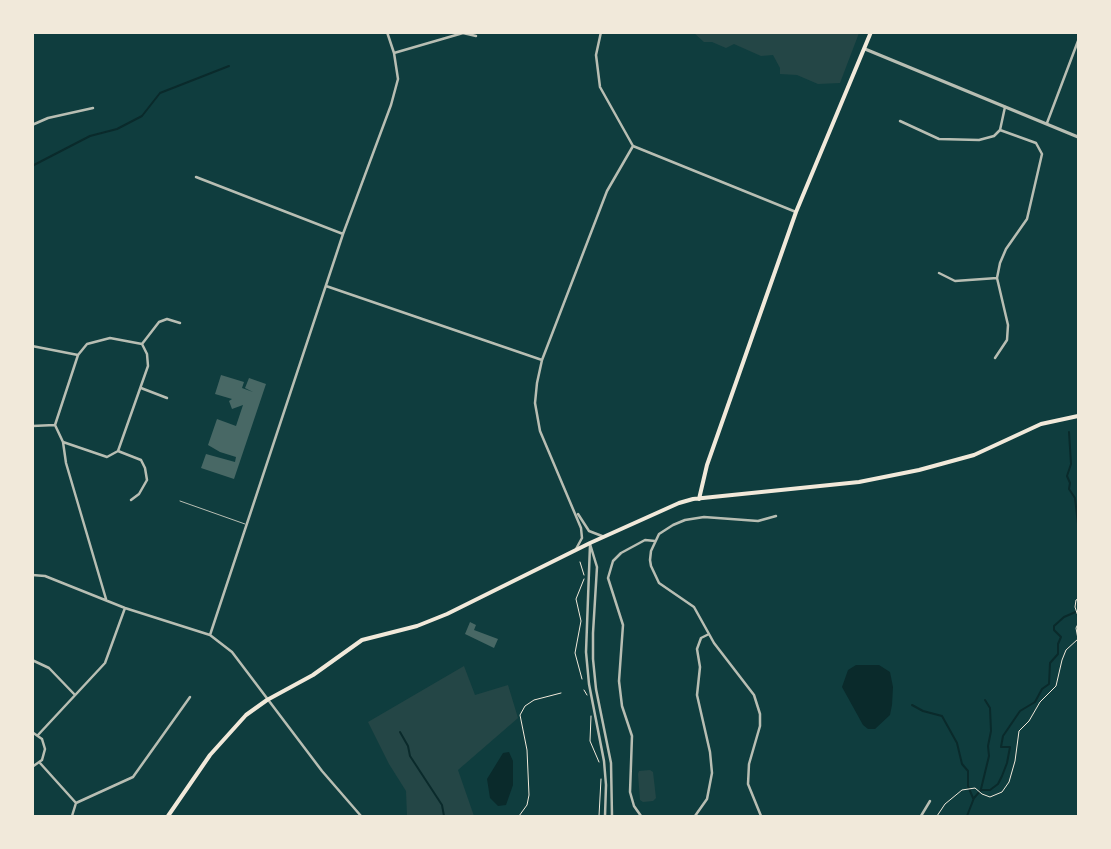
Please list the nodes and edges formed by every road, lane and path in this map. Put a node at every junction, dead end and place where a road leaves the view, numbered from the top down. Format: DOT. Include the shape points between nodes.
graph roads {
  1 [pos="387,32"];
  2 [pos="601,32"];
  3 [pos="871,32"];
  4 [pos="476,36"];
  5 [pos="1078,42"];
  6 [pos="865,49"];
  7 [pos="394,53"];
  8 [pos="1005,106"];
  9 [pos="93,108"];
  10 [pos="900,121"];
  11 [pos="1047,123"];
  12 [pos="32,125"];
  13 [pos="1000,130"];
  14 [pos="1078,137"];
  15 [pos="633,146"];
  16 [pos="196,177"];
  17 [pos="796,212"];
  18 [pos="343,234"];
  19 [pos="939,273"];
  20 [pos="997,278"];
  21 [pos="326,286"];
  22 [pos="180,323"];
  23 [pos="142,344"];
  24 [pos="32,346"];
  25 [pos="78,355"];
  26 [pos="996,358"];
  27 [pos="542,360"];
  28 [pos="141,388"];
  29 [pos="167,398"];
  30 [pos="1078,416"];
  31 [pos="32,426"];
  32 [pos="55,426"];
  33 [pos="63,442"];
  34 [pos="118,451"];
  35 [pos="699,499"];
  36 [pos="131,500"];
  37 [pos="180,501"];
  38 [pos="574,509"];
  39 [pos="776,516"];
  40 [pos="246,524"];
  41 [pos="607,536"];
  42 [pos="655,541"];
  43 [pos="590,543"];
  44 [pos="575,551"];
  45 [pos="580,562"];
  46 [pos="32,576"];
  47 [pos="106,599"];
  48 [pos="1077,600"];
  49 [pos="125,608"];
  50 [pos="1078,615"];
  51 [pos="586,621"];
  52 [pos="593,621"];
  53 [pos="1078,624"];
  54 [pos="709,634"];
  55 [pos="210,635"];
  56 [pos="32,660"];
  57 [pos="582,679"];
  58 [pos="588,682"];
  59 [pos="595,682"];
  60 [pos="584,690"];
  61 [pos="561,693"];
  62 [pos="75,695"];
  63 [pos="190,698"];
  64 [pos="267,700"];
  65 [pos="587,700"];
  66 [pos="590,713"];
  67 [pos="32,732"];
  68 [pos="38,735"];
  69 [pos="40,763"];
  70 [pos="600,764"];
  71 [pos="32,767"];
  72 [pos="601,778"];
  73 [pos="930,801"];
  74 [pos="76,803"];
  75 [pos="72,816"];
  76 [pos="168,816"];
  77 [pos="361,816"];
  78 [pos="520,816"];
  79 [pos="599,816"];
  80 [pos="605,816"];
  81 [pos="612,816"];
  82 [pos="640,816"];
  83 [pos="695,816"];
  84 [pos="761,816"];
  85 [pos="920,816"];
  86 [pos="937,816"];
  1 -- 7 [label="street"];
  2 -- 15 [label="street" via="596,55 600,87"];
  3 -- 6 [label="main road"];
  4 -- 7 [label="street" via="463,33"];
  5 -- 11 [label="street"];
  6 -- 8 [label="street"];
  6 -- 17 [label="main road"];
  7 -- 18 [label="street" via="398,79 391,106"];
  8 -- 11 [label="street"];
  8 -- 13 [label="street"];
  9 -- 12 [label="street"];
  10 -- 13 [label="street" via="939,139 979,140 994,136"];
  11 -- 14 [label="street"];
  13 -- 20 [label="street" via="1036,143 1042,154 1027,219 1006,249"];
  15 -- 17 [label="street"];
  15 -- 27 [label="street" via="607,191"];
  16 -- 18 [label="street"];
  17 -- 35 [label="main road" via="707,464"];
  18 -- 21 [label="street"];
  19 -- 20 [label="street" via="955,280"];
  20 -- 26 [label="street" via="1008,325 1006,340"];
  21 -- 27 [label="street"];
  21 -- 40 [label="street"];
  22 -- 23 [label="street" via="168,319 159,322"];
  23 -- 25 [label="street" via="110,338 87,344"];
  23 -- 28 [label="street" via="148,366"];
  24 -- 25 [label="street"];
  25 -- 32 [label="street"];
  27 -- 38 [label="street" via="535,403 540,431"];
  28 -- 29 [label="street"];
  28 -- 34 [label="street"];
  30 -- 35 [label="main road" via="1042,424 974,455 919,470 858,482"];
  31 -- 32 [label="street"];
  32 -- 33 [label="street"];
  33 -- 34 [label="street" via="107,457"];
  33 -- 47 [label="street" via="66,463"];
  34 -- 36 [label="street" via="141,460 145,468 147,480"];
  35 -- 41 [label="main road" via="656,513"];
  37 -- 40 [label="lane"];
  38 -- 41 [label="street" via="591,533"];
  38 -- 44 [label="street" via="582,538"];
  39 -- 42 [label="street" via="758,521 690,519 668,528"];
  40 -- 55 [label="street"];
  41 -- 43 [label="main road"];
  42 -- 54 [label="street" via="650,560 656,578 694,607"];
  42 -- 82 [label="street" via="644,540 621,553 613,561 608,578 623,625 619,681 622,706 632,736 630,792"];
  43 -- 44 [label="main road"];
  43 -- 51 [label="street"];
  43 -- 52 [label="street" via="597,563"];
  44 -- 64 [label="main road" via="447,614 417,626 362,640 313,675"];
  45 -- 57 [label="path" via="584,576 576,599 581,621 575,653"];
  46 -- 47 [label="street" via="45,576"];
  47 -- 49 [label="street"];
  48 -- 50 [label="path"];
  49 -- 55 [label="street"];
  49 -- 62 [label="street" via="105,663"];
  51 -- 52 [label="street"];
  51 -- 58 [label="street"];
  52 -- 59 [label="street"];
  53 -- 86 [label="path" via="1078,639 1066,650 1056,686 1019,731 1009,782 997,795 990,797 978,790 966,790 945,804"];
  54 -- 83 [label="street" via="701,638 697,649 700,667 697,695 712,759 712,773 707,799"];
  54 -- 84 [label="street" via="750,691 758,708 760,726 749,764 748,784"];
  55 -- 64 [label="street" via="232,652"];
  56 -- 62 [label="street" via="49,668"];
  58 -- 59 [label="street"];
  58 -- 80 [label="street" via="604,761"];
  59 -- 81 [label="street" via="611,764"];
  60 -- 65 [label="path"];
  61 -- 78 [label="path" via="534,700 520,715 527,750 529,796"];
  62 -- 68 [label="street"];
  63 -- 74 [label="street" via="133,777"];
  64 -- 76 [label="main road" via="227,734"];
  64 -- 77 [label="street"];
  66 -- 70 [label="path" via="589,736"];
  67 -- 68 [label="street"];
  68 -- 69 [label="street" via="45,749"];
  69 -- 71 [label="street"];
  69 -- 74 [label="street"];
  72 -- 79 [label="path"];
  73 -- 85 [label="street"];
  74 -- 75 [label="street"];
}
